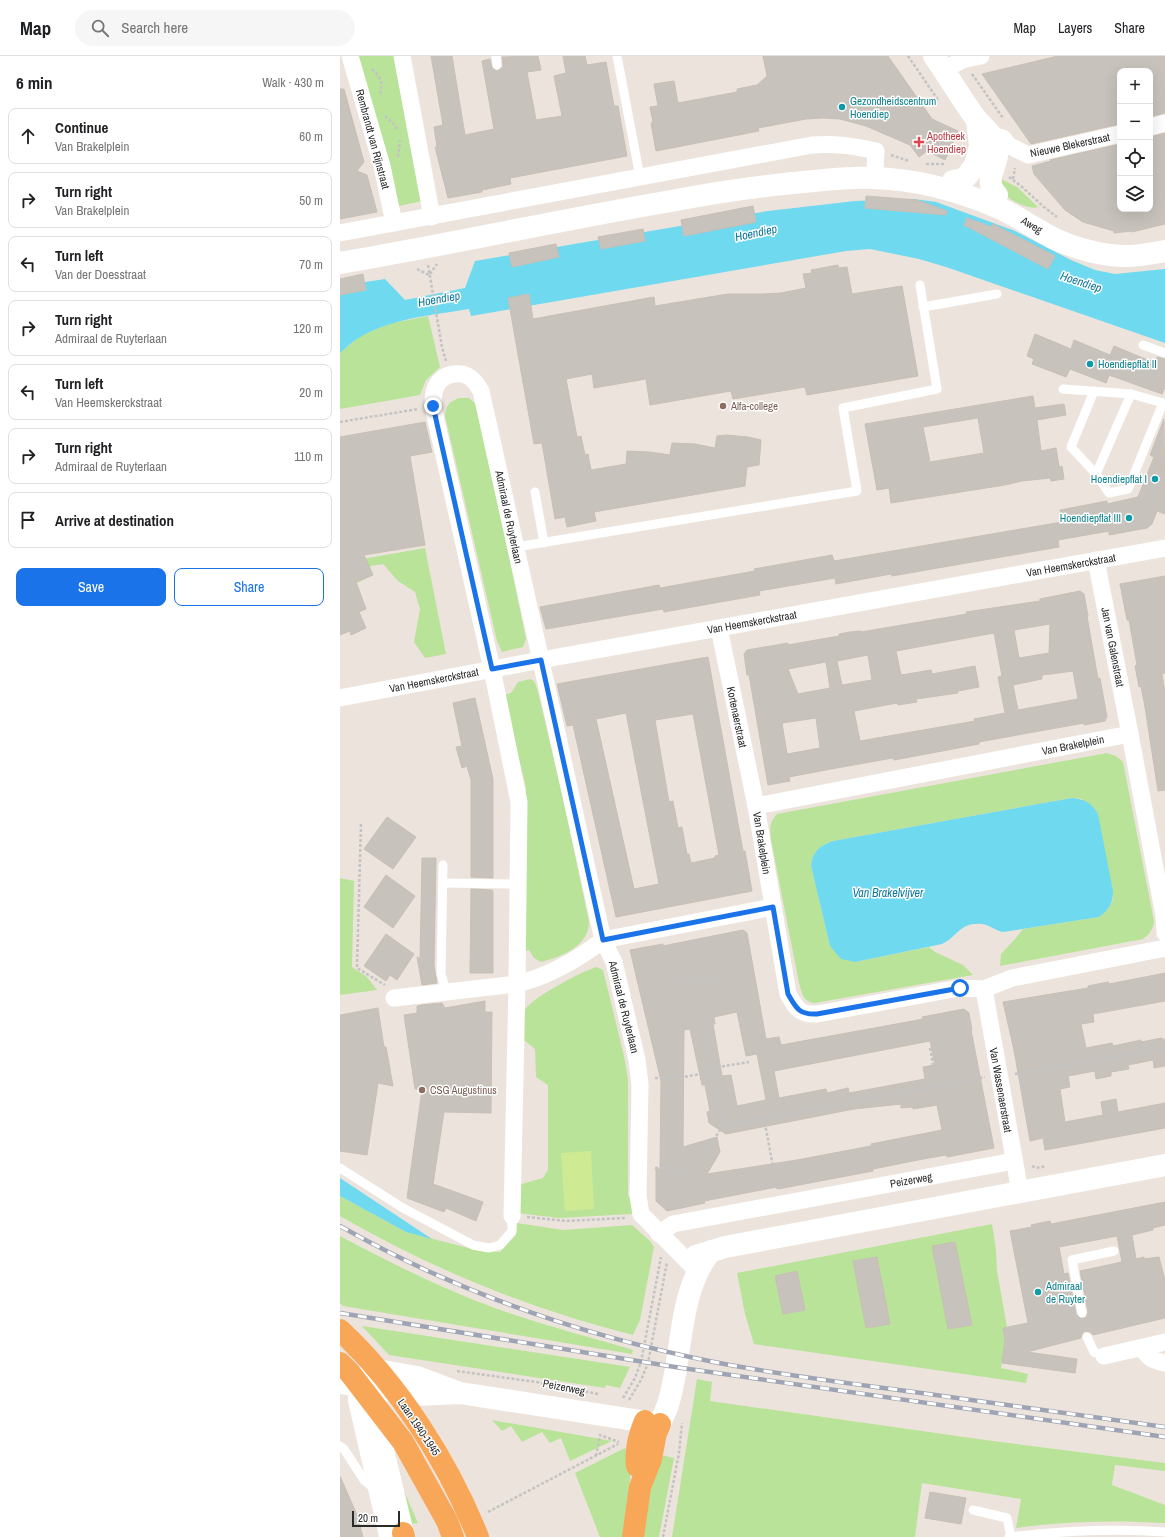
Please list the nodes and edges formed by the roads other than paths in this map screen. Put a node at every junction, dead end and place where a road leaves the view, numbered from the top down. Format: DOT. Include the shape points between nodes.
graph roads {
  1 [pos="350,56"];
  2 [pos="402,56"];
  3 [pos="618,56"];
  4 [pos="981,56"];
  5 [pos="939,63"];
  6 [pos="1165,123"];
  7 [pos="1153,126"];
  8 [pos="982,132"];
  9 [pos="1117,135"];
  10 [pos="875,160"];
  11 [pos="952,172"];
  12 [pos="640,177"];
  13 [pos="990,198"];
  14 [pos="432,216"];
  15 [pos="394,223"];
  16 [pos="340,233"];
  17 [pos="1165,251"];
  18 [pos="340,252"];
  19 [pos="340,263"];
  20 [pos="920,285"];
  21 [pos="997,294"];
  22 [pos="923,307"];
  23 [pos="1143,345"];
  24 [pos="1165,353"];
  25 [pos="1063,389"];
  26 [pos="1094,391"];
  27 [pos="1131,394"];
  28 [pos="1164,404"];
  29 [pos="1096,474"];
  30 [pos="535,492"];
  31 [pos="544,542"];
  32 [pos="516,547"];
  33 [pos="1165,548"];
  34 [pos="1096,560"];
  35 [pos="719,628"];
  36 [pos="541,660"];
  37 [pos="492,669"];
  38 [pos="340,698"];
  39 [pos="1130,734"];
  40 [pos="756,806"];
  41 [pos="443,864"];
  42 [pos="443,883"];
  43 [pos="518,884"];
  44 [pos="773,907"];
  45 [pos="1165,933"];
  46 [pos="603,940"];
  47 [pos="1165,948"];
  48 [pos="517,984"];
  49 [pos="984,989"];
  50 [pos="446,992"];
  51 [pos="394,998"];
  52 [pos="1014,1161"];
  53 [pos="1165,1165"];
  54 [pos="340,1168"];
  55 [pos="1020,1192"];
  56 [pos="512,1216"];
  57 [pos="665,1239"];
  58 [pos="1114,1251"];
  59 [pos="693,1267"];
  60 [pos="1082,1313"];
  61 [pos="340,1330"];
  62 [pos="1087,1336"];
  63 [pos="1165,1342"];
  64 [pos="1142,1348"];
  65 [pos="1104,1356"];
  66 [pos="1165,1363"];
  67 [pos="340,1364"];
  68 [pos="362,1382"];
  69 [pos="652,1423"];
  70 [pos="340,1446"];
  71 [pos="380,1492"];
  72 [pos="973,1510"];
  73 [pos="1165,1532"];
  74 [pos="397,1536"];
  75 [pos="453,1537"];
  76 [pos="478,1537"];
  77 [pos="633,1537"];
  78 [pos="1010,1537"];
  1 -- 15 [label="street, Rembrandt van Rijnstraat" via="382,166"];
  2 -- 14 [label="street"];
  3 -- 12 [label="lane"];
  4 -- 5 [label="street"];
  5 -- 8 [label="main road"];
  6 -- 7 [label="street"];
  8 -- 9 [label="street, Nieuwe Blekerstraat" via="1003,138 1008,145 1028,156"];
  8 -- 11 [label="main road" via="980,151 970,173 963,179"];
  8 -- 13 [label="main road" via="995,140 997,149 990,181"];
  10 -- 11 [label="main road" via="911,171"];
  10 -- 12 [label="street" via="842,144 831,143"];
  10 -- 18 [label="main road" via="819,170 733,180 441,231"];
  11 -- 13 [label="main road"];
  12 -- 14 [label="street"];
  13 -- 17 [label="main road, Aweg" via="1047,224 1080,248 1121,256"];
  13 -- 19 [label="main road" via="898,180 857,178 779,183 648,204"];
  14 -- 15 [label="street"];
  15 -- 16 [label="street"];
  20 -- 22 [label="lane"];
  21 -- 22 [label="lane"];
  22 -- 31 [label="lane" via="937,389 843,408 857,491"];
  23 -- 24 [label="lane"];
  25 -- 26 [label="lane"];
  26 -- 27 [label="lane"];
  26 -- 29 [label="lane" via="1071,447"];
  27 -- 28 [label="lane"];
  27 -- 29 [label="lane"];
  28 -- 29 [label="lane" via="1128,489 1109,493"];
  30 -- 31 [label="lane"];
  31 -- 32 [label="lane"];
  32 -- 36 [label="street, Admiraal de Ruyterlaan"];
  32 -- 37 [label="street, Admiraal de Ruyterlaan" via="481,391 470,377 450,374 437,384 433,406"];
  33 -- 34 [label="street, Van Heemskerckstraat"];
  34 -- 35 [label="street, Van Heemskerckstraat"];
  34 -- 39 [label="street, Jan van Galenstraat"];
  35 -- 36 [label="street, Van Heemskerckstraat"];
  35 -- 40 [label="street, Kortenaerstraat"];
  36 -- 37 [label="street, Van Heemskerckstraat"];
  36 -- 46 [label="street, Admiraal de Ruyterlaan"];
  37 -- 38 [label="street, Van Heemskerckstraat"];
  37 -- 43 [label="street" via="519,802"];
  39 -- 40 [label="street, Van Brakelplein"];
  39 -- 45 [label="street"];
  40 -- 44 [label="street, Van Brakelplein"];
  41 -- 42 [label="lane"];
  42 -- 43 [label="lane"];
  42 -- 50 [label="lane" via="441,974"];
  43 -- 48 [label="street"];
  44 -- 46 [label="street"];
  44 -- 49 [label="street, Van Brakelplein" via="788,994 795,1006 806,1015 960,988"];
  46 -- 48 [label="street" via="582,956 544,976"];
  46 -- 57 [label="street, Admiraal de Ruyterlaan" via="614,962 637,1060 638,1196 641,1214"];
  47 -- 49 [label="street, Van Brakelplein" via="1012,978"];
  48 -- 50 [label="street"];
  48 -- 56 [label="street"];
  49 -- 52 [label="street, Van Wassenaerstraat"];
  50 -- 51 [label="street"];
  52 -- 55 [label="street, Van Wassenaerstraat"];
  52 -- 57 [label="street, Peizerweg" via="673,1224"];
  53 -- 55 [label="main road"];
  54 -- 56 [label="lane" via="403,1208 473,1245 489,1248 500,1245 512,1231"];
  55 -- 59 [label="main road" via="725,1247 711,1251"];
  57 -- 59 [label="street"];
  58 -- 60 [label="lane" via="1072,1260"];
  59 -- 69 [label="main road" via="679,1276"];
  61 -- 76 [label="highway, Laan 1940-1945" via="377,1369 429,1440 448,1472"];
  62 -- 65 [label="lane" via="1094,1352"];
  63 -- 64 [label="street"];
  64 -- 65 [label="street"];
  64 -- 66 [label="street" via="1147,1357"];
  67 -- 68 [label="main road, Peizerweg"];
  67 -- 75 [label="highway, Laan 1940-1945" via="350,1373 403,1442 447,1521"];
  68 -- 69 [label="main road, Peizerweg" via="416,1395 460,1393"];
  68 -- 71 [label="main road" via="360,1407"];
  68 -- 74 [label="main road" via="375,1409"];
  69 -- 77 [label="highway" via="640,1431 636,1458 640,1487"];
  70 -- 71 [label="lane" via="364,1480"];
  71 -- 74 [label="main road"];
  72 -- 78 [label="lane" via="1007,1518"];
  73 -- 78 [label="lane" via="1126,1530"];
}
